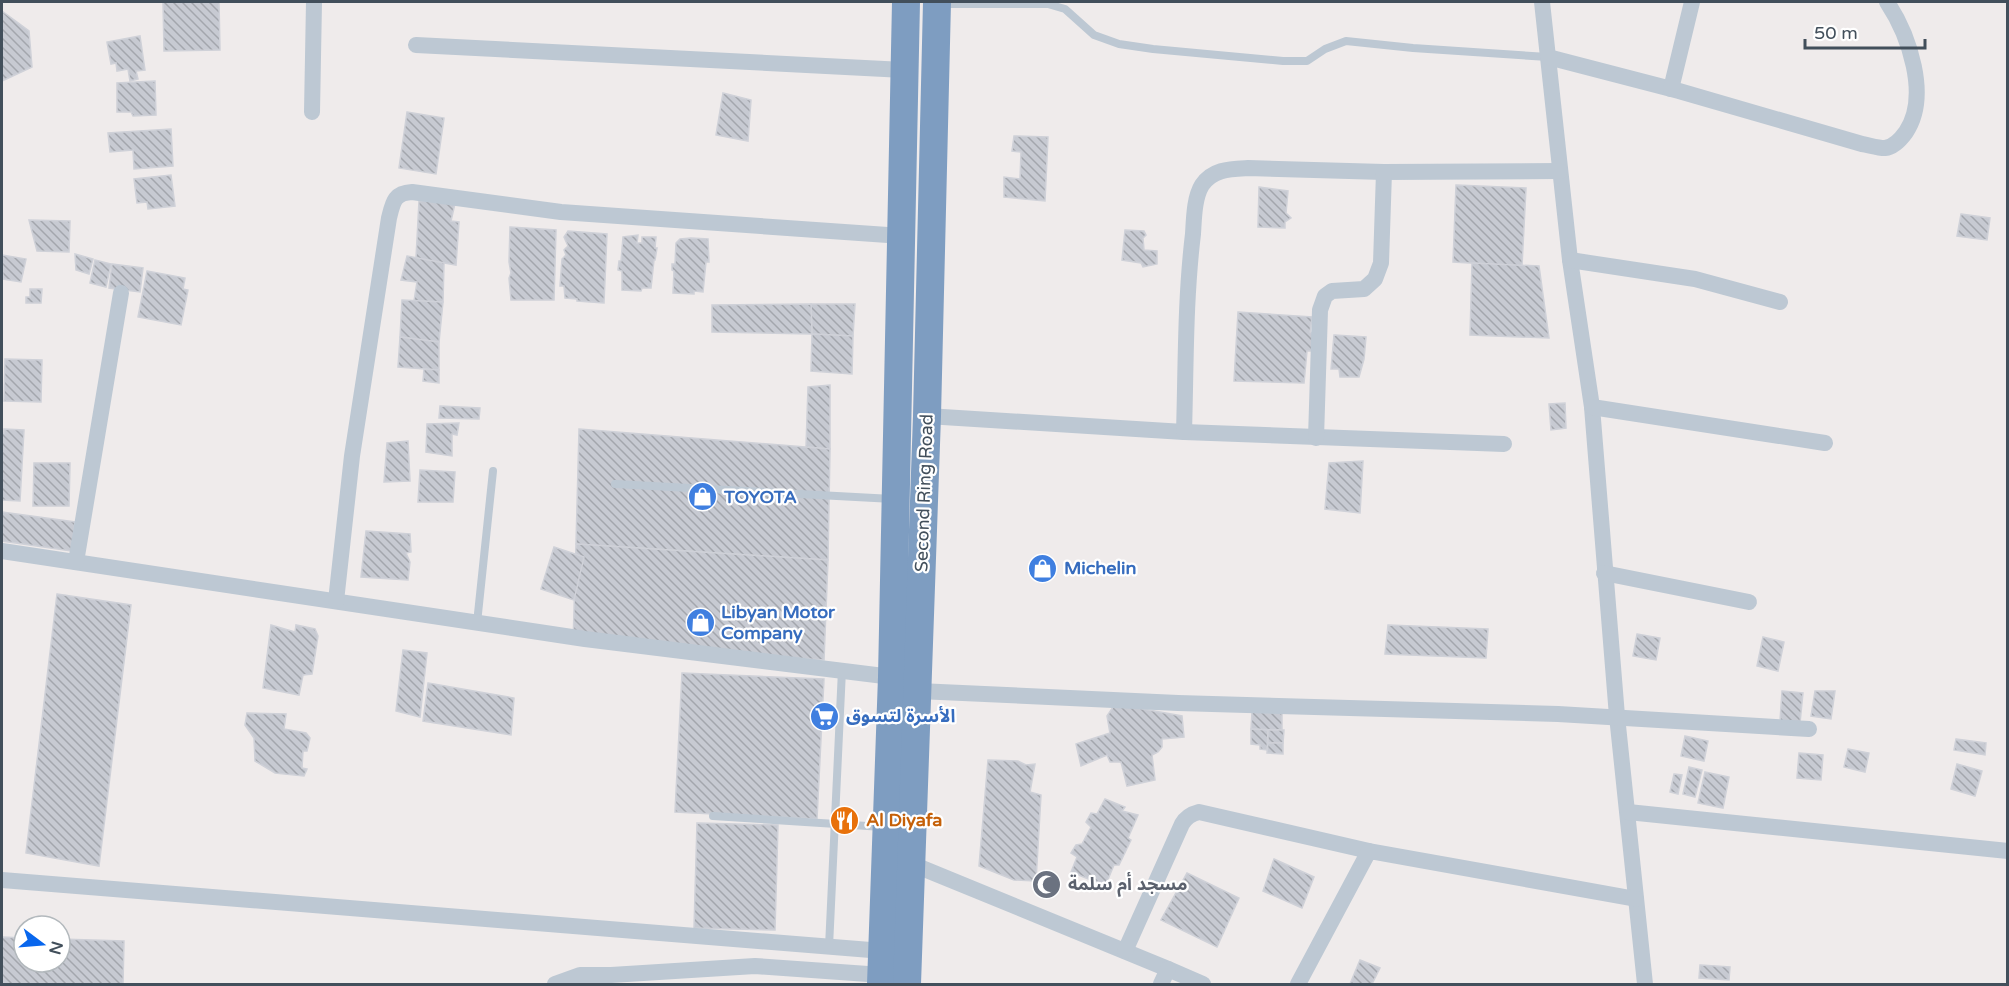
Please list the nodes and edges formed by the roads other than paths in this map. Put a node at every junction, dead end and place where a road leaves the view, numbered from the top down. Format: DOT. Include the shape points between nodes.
graph roads {
  1 [pos="314,2"];
  2 [pos="906,2"];
  3 [pos="1542,2"];
  4 [pos="1692,2"];
  5 [pos="1887,2"];
  6 [pos="937,3"];
  7 [pos="416,45"];
  8 [pos="1548,57"];
  9 [pos="904,70"];
  10 [pos="1671,89"];
  11 [pos="312,112"];
  12 [pos="1560,171"];
  13 [pos="1384,172"];
  14 [pos="902,236"];
  15 [pos="1570,260"];
  16 [pos="121,293"];
  17 [pos="1780,302"];
  18 [pos="1592,407"];
  19 [pos="927,416"];
  20 [pos="1184,432"];
  21 [pos="1316,438"];
  22 [pos="1824,443"];
  23 [pos="1504,444"];
  24 [pos="493,471"];
  25 [pos="615,484"];
  26 [pos="896,500"];
  27 [pos="2,551"];
  28 [pos="76,562"];
  29 [pos="1605,573"];
  30 [pos="336,601"];
  31 [pos="1749,602"];
  32 [pos="477,623"];
  33 [pos="842,670"];
  34 [pos="892,677"];
  35 [pos="918,691"];
  36 [pos="1617,716"];
  37 [pos="1809,729"];
  38 [pos="1628,812"];
  39 [pos="713,816"];
  40 [pos="835,823"];
  41 [pos="887,827"];
  42 [pos="1369,851"];
  43 [pos="2007,851"];
  44 [pos="912,864"];
  45 [pos="2,880"];
  46 [pos="1636,899"];
  47 [pos="829,947"];
  48 [pos="1125,951"];
  49 [pos="1168,969"];
  50 [pos="888,974"];
  51 [pos="555,984"];
  52 [pos="1161,984"];
  53 [pos="1203,984"];
  54 [pos="1298,984"];
  55 [pos="1645,984"];
  1 -- 11 [label="street"];
  2 -- 9 [label="highway, Second Ring Road"];
  3 -- 8 [label="street"];
  4 -- 10 [label="street"];
  5 -- 10 [label="street" via="1902,27 1916,86 1916,109 1908,128 1894,145 1885,148 1862,144"];
  6 -- 8 [label="lane" via="1047,4 1065,9 1094,35 1119,44 1284,61 1307,61 1346,41"];
  6 -- 19 [label="highway, Second Ring Road"];
  7 -- 9 [label="street"];
  8 -- 10 [label="street"];
  8 -- 12 [label="street"];
  9 -- 14 [label="highway, Second Ring Road"];
  12 -- 13 [label="street"];
  12 -- 15 [label="street"];
  13 -- 20 [label="street" via="1229,169 1209,177 1201,187 1189,262"];
  13 -- 21 [label="street" via="1381,263 1375,279 1364,289 1332,291 1325,296 1320,310"];
  14 -- 26 [label="highway, Second Ring Road"];
  14 -- 30 [label="street" via="561,212 402,192 389,218 352,456"];
  15 -- 17 [label="street" via="1695,279"];
  15 -- 18 [label="street"];
  16 -- 28 [label="street"];
  18 -- 22 [label="street"];
  18 -- 29 [label="street"];
  19 -- 20 [label="street"];
  19 -- 35 [label="highway, Second Ring Road"];
  20 -- 21 [label="street"];
  21 -- 23 [label="street"];
  24 -- 32 [label="lane"];
  25 -- 26 [label="lane"];
  26 -- 34 [label="highway, Second Ring Road"];
  27 -- 28 [label="street"];
  28 -- 30 [label="street"];
  29 -- 31 [label="street"];
  29 -- 36 [label="street"];
  30 -- 32 [label="street"];
  32 -- 33 [label="street"];
  33 -- 34 [label="street"];
  33 -- 40 [label="lane"];
  34 -- 41 [label="highway, Second Ring Road"];
  35 -- 36 [label="street"];
  35 -- 44 [label="highway, Second Ring Road"];
  36 -- 37 [label="street"];
  36 -- 38 [label="street"];
  38 -- 43 [label="street"];
  38 -- 46 [label="street"];
  39 -- 40 [label="lane"];
  40 -- 41 [label="lane"];
  40 -- 47 [label="lane"];
  41 -- 50 [label="highway, Second Ring Road"];
  42 -- 46 [label="street"];
  42 -- 48 [label="street" via="1198,812 1192,814 1182,824"];
  42 -- 54 [label="street"];
  44 -- 48 [label="street"];
  44 -- 50 [label="highway, Second Ring Road"];
  45 -- 47 [label="street"];
  46 -- 55 [label="street"];
  47 -- 50 [label="street"];
  48 -- 49 [label="street"];
  49 -- 52 [label="street"];
  49 -- 53 [label="street"];
  50 -- 51 [label="street" via="755,966 580,975"];
}
